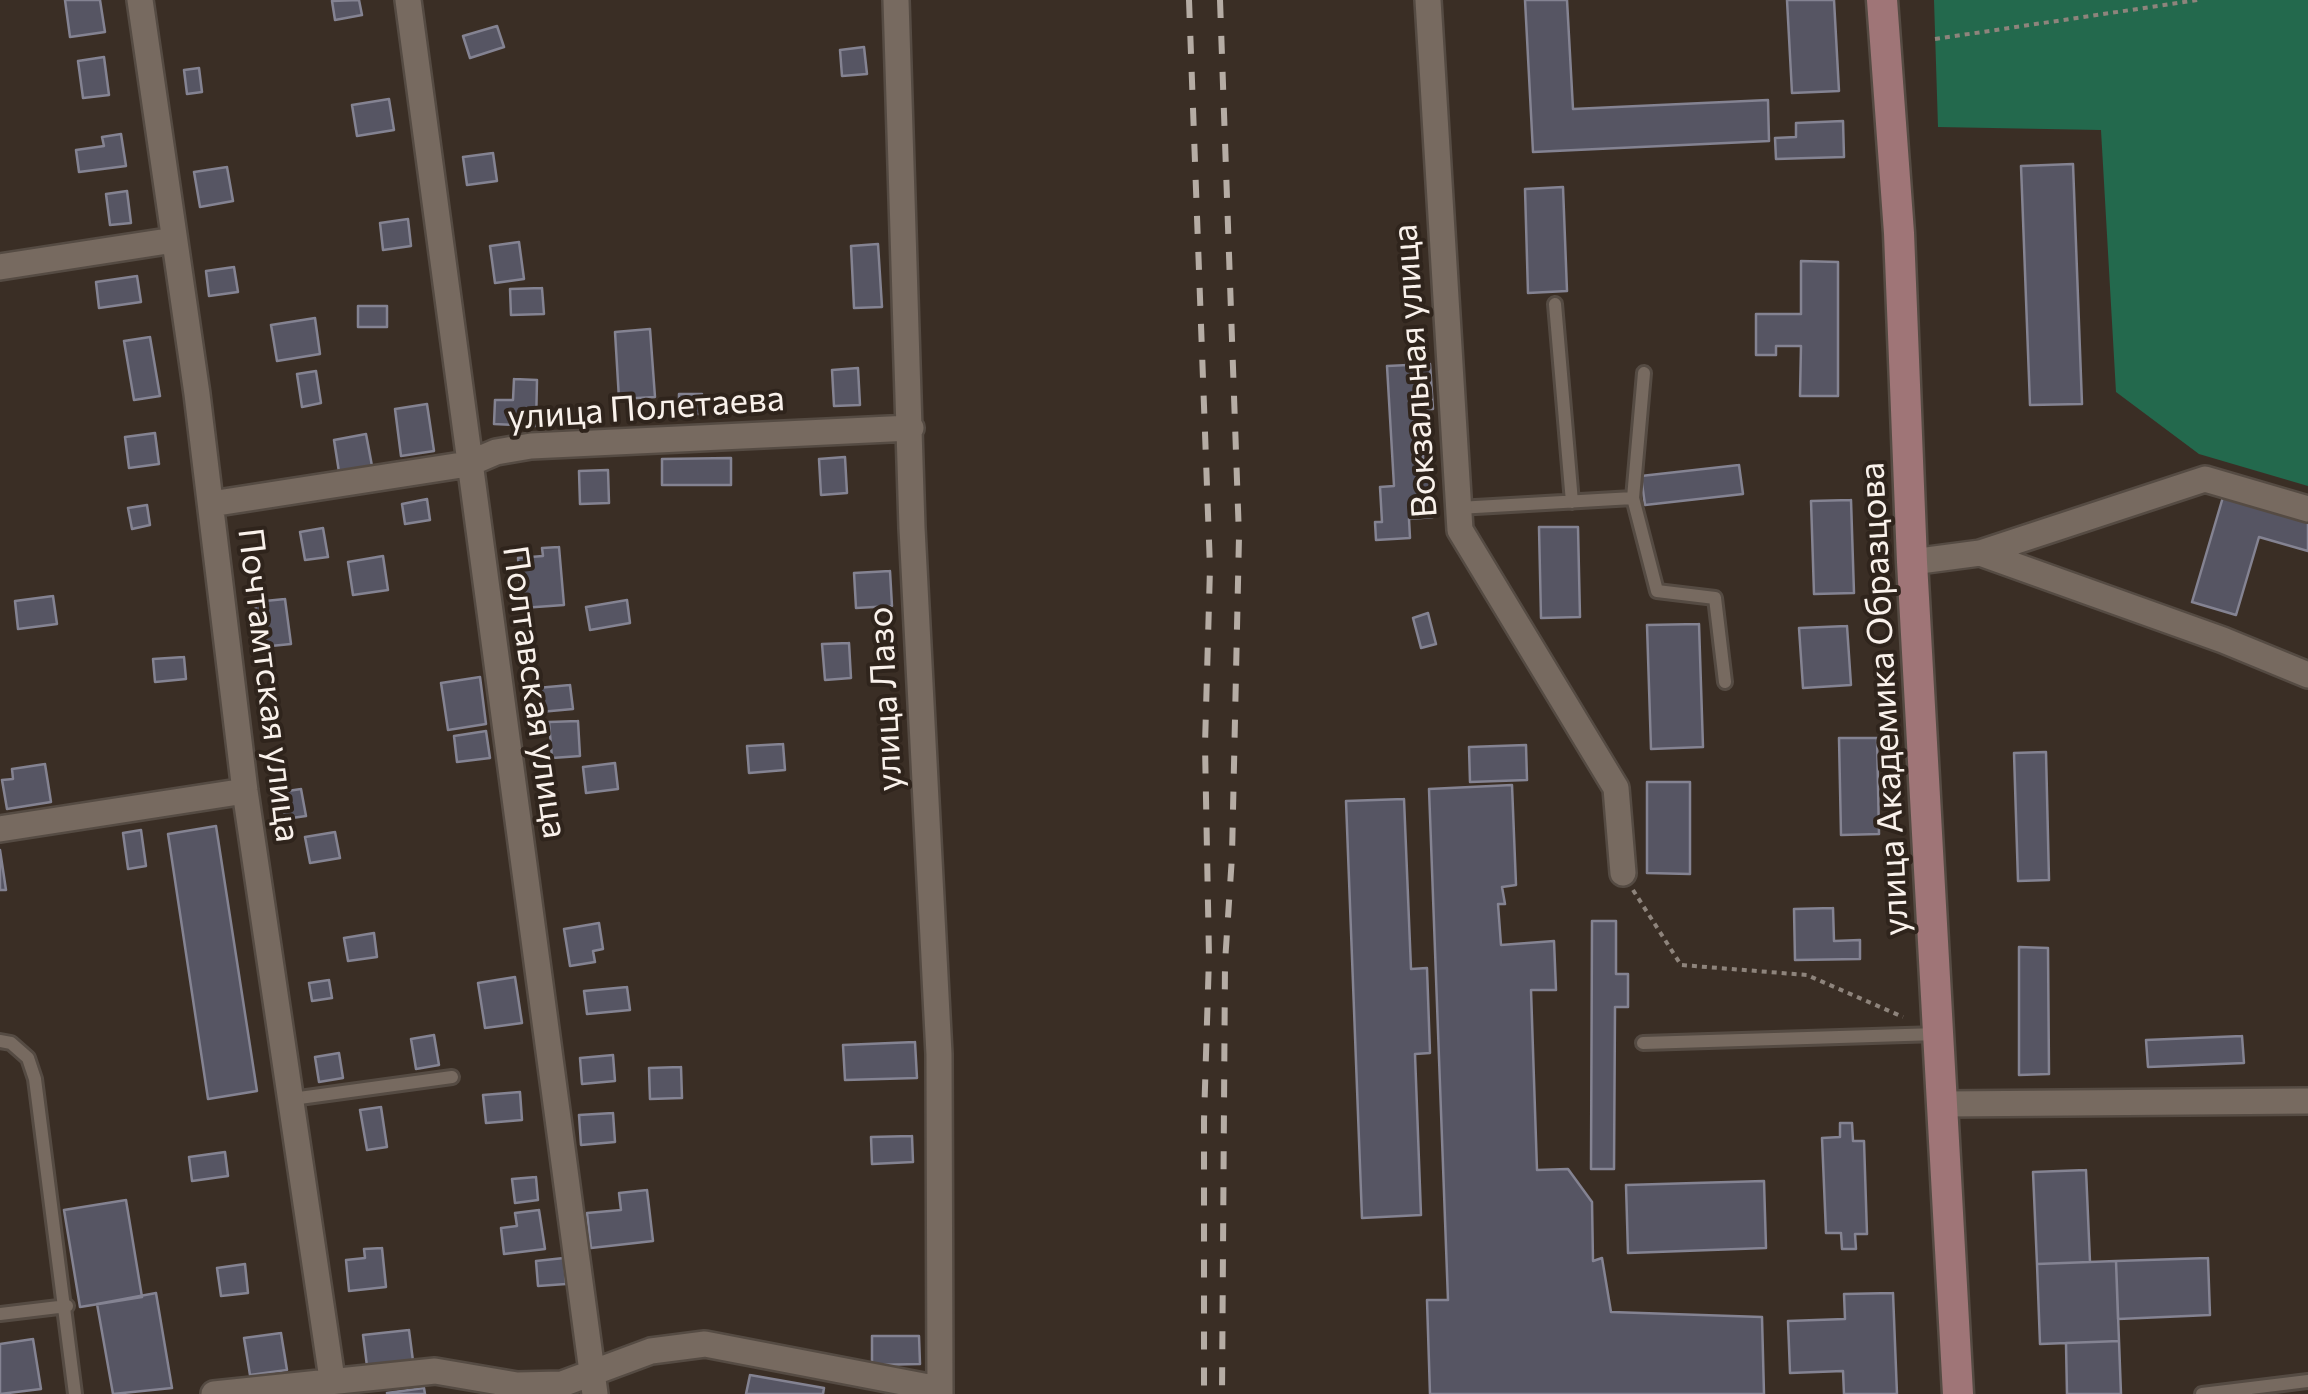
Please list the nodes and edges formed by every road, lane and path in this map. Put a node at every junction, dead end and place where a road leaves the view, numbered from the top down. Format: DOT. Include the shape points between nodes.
graph roads {
  1 [pos="140,0"];
  2 [pos="408,0"];
  3 [pos="896,0"];
  4 [pos="1428,0"];
  5 [pos="1882,0"];
  6 [pos="2198,0"];
  7 [pos="1935,39"];
  8 [pos="174,240"];
  9 [pos="0,267"];
  10 [pos="1555,304"];
  11 [pos="1644,373"];
  12 [pos="911,428"];
  13 [pos="468,464"];
  14 [pos="1633,498"];
  15 [pos="1572,502"];
  16 [pos="211,504"];
  17 [pos="1458,508"];
  18 [pos="2308,509"];
  19 [pos="1980,553"];
  20 [pos="1912,562"];
  21 [pos="2308,675"];
  22 [pos="1725,682"];
  23 [pos="245,791"];
  24 [pos="0,829"];
  25 [pos="1622,873"];
  26 [pos="1941,1034"];
  27 [pos="0,1041"];
  28 [pos="1643,1042"];
  29 [pos="452,1077"];
  30 [pos="292,1099"];
  31 [pos="2308,1101"];
  32 [pos="1945,1104"];
  33 [pos="66,1306"];
  34 [pos="0,1314"];
  35 [pos="332,1379"];
  36 [pos="2308,1381"];
  37 [pos="594,1384"];
  38 [pos="939,1391"];
  39 [pos="75,1394"];
  40 [pos="214,1394"];
  41 [pos="1958,1394"];
  42 [pos="2202,1394"];
  1 -- 8 [label="street, Почтамтская улица"];
  2 -- 13 [label="street, Полтавская улица"];
  3 -- 12 [label="street, улица Лазо"];
  4 -- 17 [label="street, Вокзальная улица"];
  5 -- 20 [label="street, улица Академика Образцова"];
  6 -- 7 [label="path"];
  8 -- 9 [label="street"];
  8 -- 16 [label="street, Почтамтская улица"];
  10 -- 15 [label="lane"];
  11 -- 14 [label="lane"];
  12 -- 13 [label="street, улица Полетаева" via="531,446"];
  12 -- 38 [label="street, улица Лазо" via="938,1054"];
  13 -- 16 [label="street, улица Полетаева"];
  13 -- 37 [label="street, Полтавская улица"];
  14 -- 15 [label="lane"];
  14 -- 22 [label="lane" via="1657,591 1715,598"];
  15 -- 17 [label="lane"];
  16 -- 23 [label="street, Почтамтская улица"];
  17 -- 25 [label="street, Вокзальная улица" via="1469,551 1616,788"];
  18 -- 19 [label="street" via="2205,478"];
  19 -- 20 [label="street"];
  19 -- 21 [label="street"];
  20 -- 26 [label="street, улица Академика Образцова"];
  23 -- 24 [label="street"];
  23 -- 30 [label="street, Почтамтская улица"];
  25 -- 26 [label="path" via="1682,965 1808,975"];
  26 -- 28 [label="lane"];
  26 -- 32 [label="street, улица Академика Образцова"];
  27 -- 33 [label="lane" via="28,1058 35,1079"];
  29 -- 30 [label="lane"];
  30 -- 35 [label="street, Почтамтская улица"];
  31 -- 32 [label="street"];
  32 -- 41 [label="street, улица Академика Образцова"];
  33 -- 34 [label="lane"];
  33 -- 39 [label="lane"];
  35 -- 37 [label="street" via="435,1372 516,1385"];
  35 -- 40 [label="street"];
  36 -- 42 [label="lane"];
  37 -- 38 [label="street" via="614,1362 704,1344"];
}
